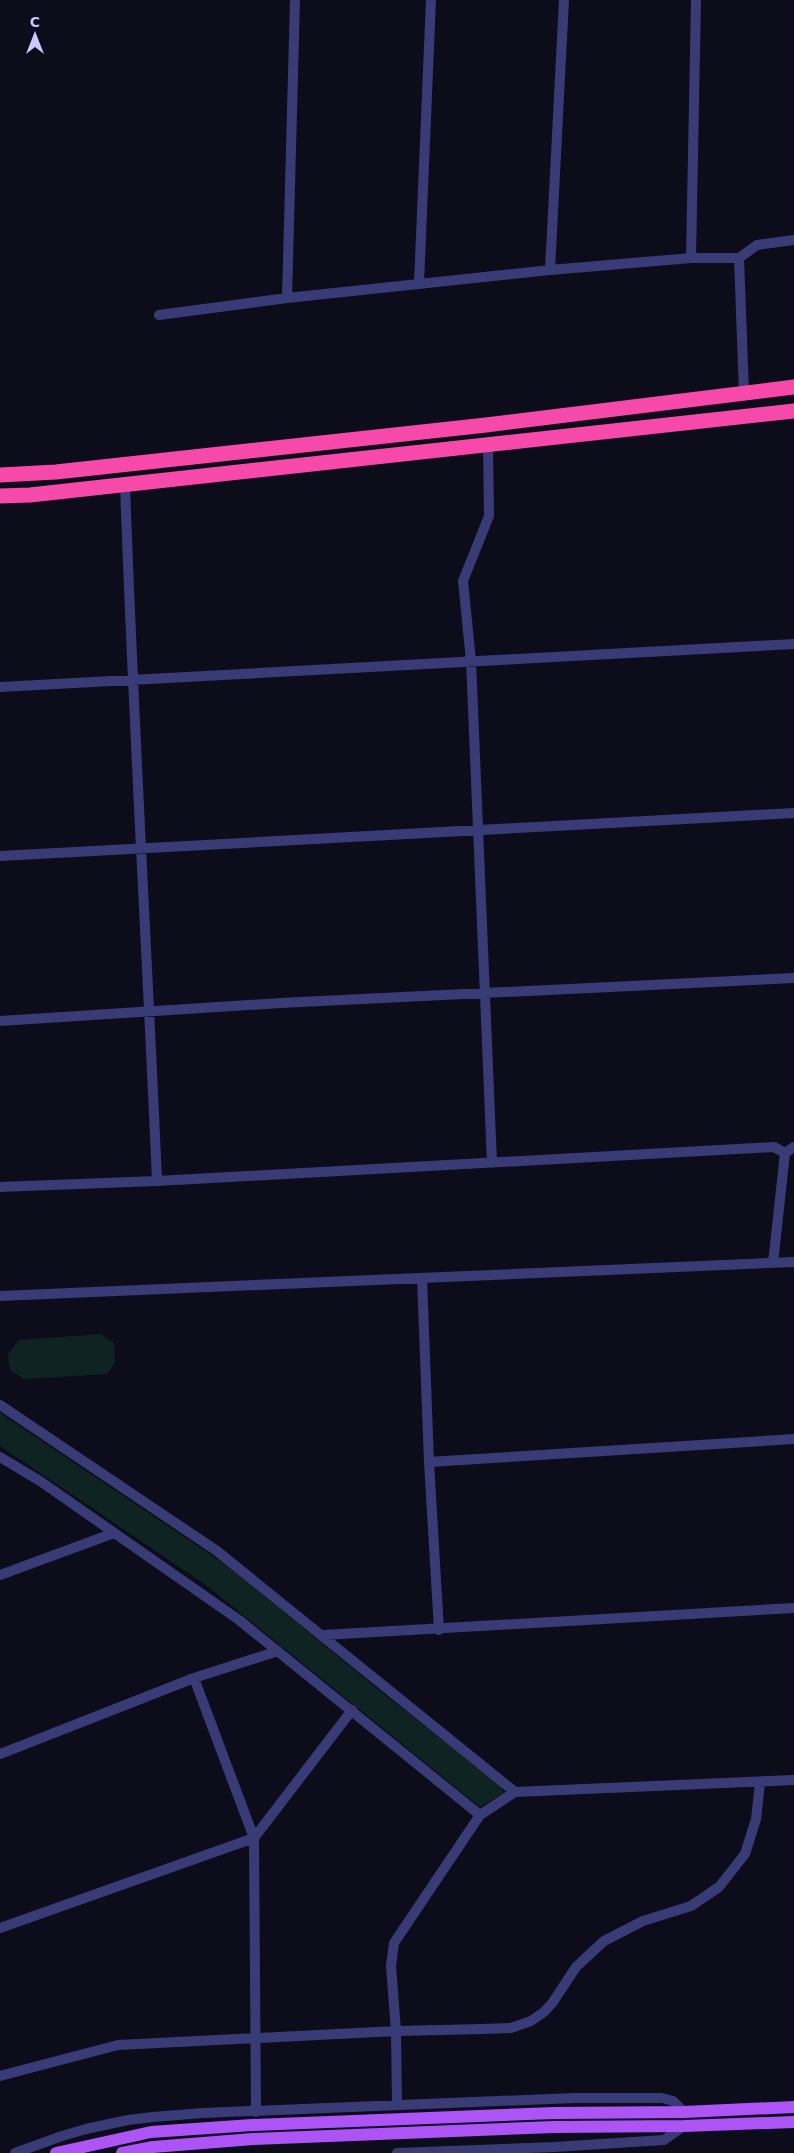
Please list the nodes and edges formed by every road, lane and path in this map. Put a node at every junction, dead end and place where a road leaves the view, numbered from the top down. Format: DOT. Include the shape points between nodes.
graph roads {
  1 [pos="295,0"];
  2 [pos="431,0"];
  3 [pos="564,0"];
  4 [pos="696,0"];
  5 [pos="794,240"];
  6 [pos="691,258"];
  7 [pos="739,258"];
  8 [pos="550,270"];
  9 [pos="419,283"];
  10 [pos="287,298"];
  11 [pos="159,315"];
  12 [pos="794,387"];
  13 [pos="744,393"];
  14 [pos="794,411"];
  15 [pos="488,444"];
  16 [pos="0,475"];
  17 [pos="125,484"];
  18 [pos="0,496"];
  19 [pos="794,644"];
  20 [pos="471,661"];
  21 [pos="131,680"];
  22 [pos="0,687"];
  23 [pos="794,813"];
  24 [pos="478,830"];
  25 [pos="140,848"];
  26 [pos="0,856"];
  27 [pos="794,978"];
  28 [pos="484,995"];
  29 [pos="150,1011"];
  30 [pos="0,1021"];
  31 [pos="789,1150"];
  32 [pos="492,1163"];
  33 [pos="157,1181"];
  34 [pos="0,1187"];
  35 [pos="794,1262"];
  36 [pos="773,1263"];
  37 [pos="422,1278"];
  38 [pos="0,1296"];
  39 [pos="0,1405"];
  40 [pos="794,1439"];
  41 [pos="0,1457"];
  42 [pos="429,1462"];
  43 [pos="114,1533"];
  44 [pos="0,1575"];
  45 [pos="794,1608"];
  46 [pos="439,1630"];
  47 [pos="323,1636"];
  48 [pos="278,1651"];
  49 [pos="194,1678"];
  50 [pos="352,1710"];
  51 [pos="0,1754"];
  52 [pos="794,1780"];
  53 [pos="760,1783"];
  54 [pos="515,1792"];
  55 [pos="480,1815"];
  56 [pos="254,1838"];
  57 [pos="0,1928"];
  58 [pos="396,2031"];
  59 [pos="256,2037"];
  60 [pos="0,2076"];
  61 [pos="397,2105"];
  62 [pos="794,2107"];
  63 [pos="256,2112"];
  64 [pos="684,2112"];
  65 [pos="153,2117"];
  66 [pos="794,2122"];
  67 [pos="684,2126"];
  68 [pos="151,2132"];
  69 [pos="555,2150"];
  70 [pos="15,2153"];
  71 [pos="56,2153"];
  72 [pos="122,2153"];
  73 [pos="397,2153"];
  1 -- 10 [label="street"];
  2 -- 9 [label="street"];
  3 -- 8 [label="street"];
  4 -- 6 [label="street"];
  5 -- 7 [label="street" via="757,244"];
  6 -- 7 [label="street"];
  6 -- 8 [label="street"];
  7 -- 13 [label="street"];
  8 -- 9 [label="street"];
  9 -- 10 [label="street"];
  10 -- 11 [label="street"];
  12 -- 13 [label="highway"];
  13 -- 16 [label="highway" via="486,425 56,472"];
  14 -- 15 [label="highway"];
  15 -- 17 [label="highway"];
  15 -- 20 [label="street" via="489,516 464,581"];
  17 -- 18 [label="highway"];
  17 -- 21 [label="street"];
  19 -- 20 [label="street"];
  20 -- 21 [label="street"];
  20 -- 24 [label="street"];
  21 -- 22 [label="street"];
  21 -- 25 [label="street"];
  23 -- 24 [label="street"];
  24 -- 25 [label="street"];
  24 -- 28 [label="street"];
  25 -- 26 [label="street"];
  25 -- 29 [label="street"];
  27 -- 28 [label="street"];
  28 -- 29 [label="street"];
  28 -- 32 [label="street"];
  29 -- 30 [label="street"];
  29 -- 33 [label="street"];
  31 -- 32 [label="street" via="774,1147"];
  31 -- 36 [label="street"];
  32 -- 33 [label="street"];
  33 -- 34 [label="street"];
  35 -- 36 [label="street"];
  36 -- 37 [label="street"];
  37 -- 38 [label="street"];
  37 -- 42 [label="street"];
  39 -- 47 [label="street" via="217,1552"];
  40 -- 42 [label="street"];
  41 -- 43 [label="street"];
  42 -- 46 [label="street"];
  43 -- 44 [label="street"];
  43 -- 48 [label="street"];
  45 -- 46 [label="street"];
  46 -- 47 [label="street"];
  47 -- 54 [label="street"];
  48 -- 49 [label="street"];
  48 -- 50 [label="street"];
  49 -- 51 [label="street"];
  49 -- 56 [label="street"];
  50 -- 55 [label="street"];
  50 -- 56 [label="street"];
  52 -- 53 [label="street"];
  53 -- 54 [label="street"];
  53 -- 58 [label="street" via="756,1820 745,1854 719,1887 691,1906 644,1921 604,1940 576,1967 549,2007 531,2022 511,2028"];
  54 -- 55 [label="street"];
  55 -- 58 [label="street" via="394,1943 391,1966"];
  56 -- 57 [label="street"];
  56 -- 59 [label="street"];
  58 -- 59 [label="street"];
  58 -- 61 [label="street"];
  59 -- 60 [label="street" via="118,2045"];
  59 -- 63 [label="street"];
  61 -- 63 [label="street"];
  61 -- 64 [label="street" via="662,2098 673,2101"];
  62 -- 64 [label="main road"];
  63 -- 65 [label="street"];
  64 -- 68 [label="main road" via="544,2113"];
  65 -- 68 [label="street"];
  65 -- 70 [label="street" via="86,2129"];
  66 -- 67 [label="main road"];
  67 -- 69 [label="street" via="664,2140"];
  67 -- 72 [label="main road" via="554,2127 253,2139 153,2147"];
  68 -- 71 [label="main road"];
  69 -- 73 [label="street"];
}
